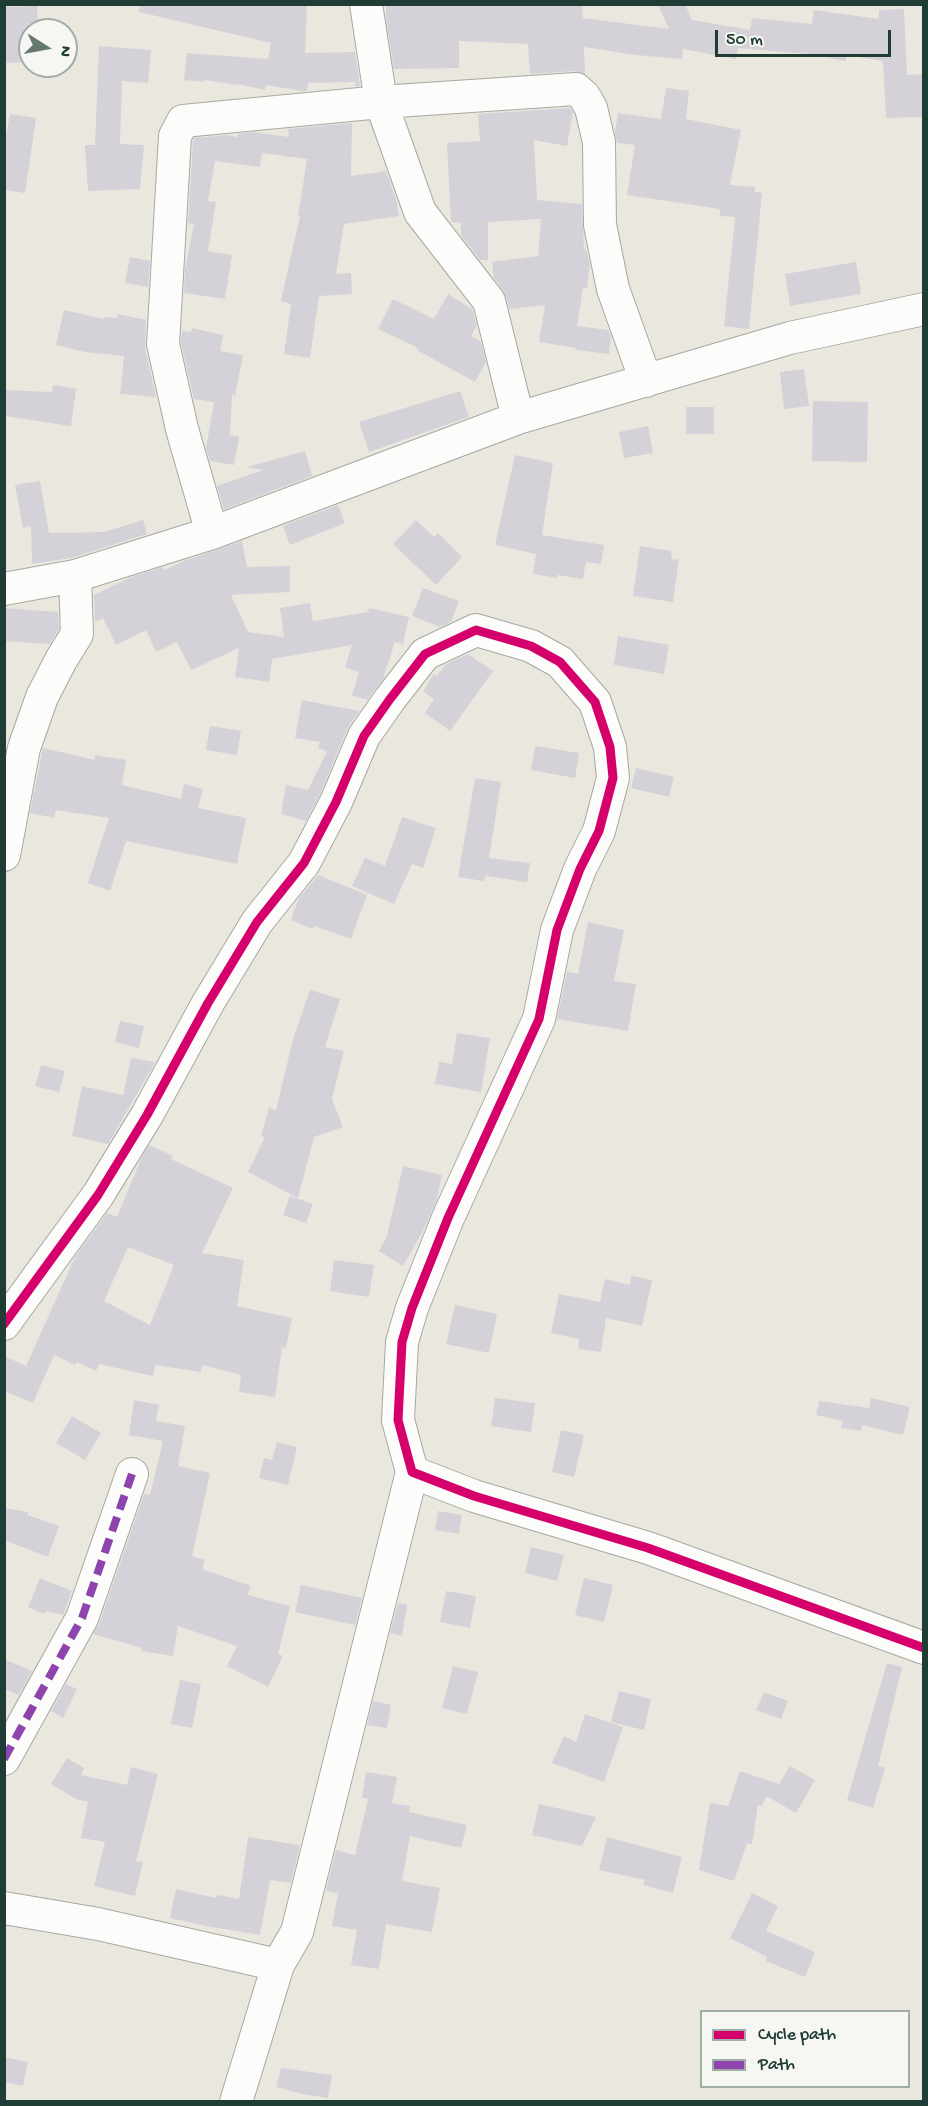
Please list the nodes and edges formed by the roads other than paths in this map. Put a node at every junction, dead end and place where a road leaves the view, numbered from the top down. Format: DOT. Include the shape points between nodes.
graph roads {
  1 [pos="366,4"];
  2 [pos="381,102"];
  3 [pos="924,309"];
  4 [pos="646,381"];
  5 [pos="518,418"];
  6 [pos="212,533"];
  7 [pos="75,576"];
  8 [pos="4,589"];
  9 [pos="4,855"];
  10 [pos="4,1324"];
  11 [pos="412,1472"];
  12 [pos="132,1474"];
  13 [pos="924,1648"];
  14 [pos="4,1759"];
  15 [pos="4,1908"];
  16 [pos="278,1965"];
  17 [pos="236,2102"];
  1 -- 2 [label="street"];
  2 -- 4 [label="street" via="576,90 584,96 599,142 600,225 613,289"];
  2 -- 5 [label="street" via="420,212 489,301"];
  2 -- 6 [label="street" via="183,121 175,136 163,344"];
  3 -- 4 [label="street" via="790,338"];
  4 -- 5 [label="street"];
  5 -- 6 [label="street"];
  6 -- 7 [label="street"];
  7 -- 8 [label="street"];
  7 -- 9 [label="street" via="77,634 42,698 24,748"];
  10 -- 11 [label="street" via="98,1196 257,922 304,863 364,736 390,699 425,654 476,630 531,646 560,662 595,702 610,747 613,778 599,831 579,869 557,930 539,1019 448,1218 402,1342 398,1420"];
  11 -- 13 [label="street" via="474,1496 648,1548"];
  11 -- 16 [label="street" via="297,1932"];
  12 -- 14 [label="street" via="82,1618"];
  15 -- 16 [label="street" via="98,1924"];
  16 -- 17 [label="street"];
}
